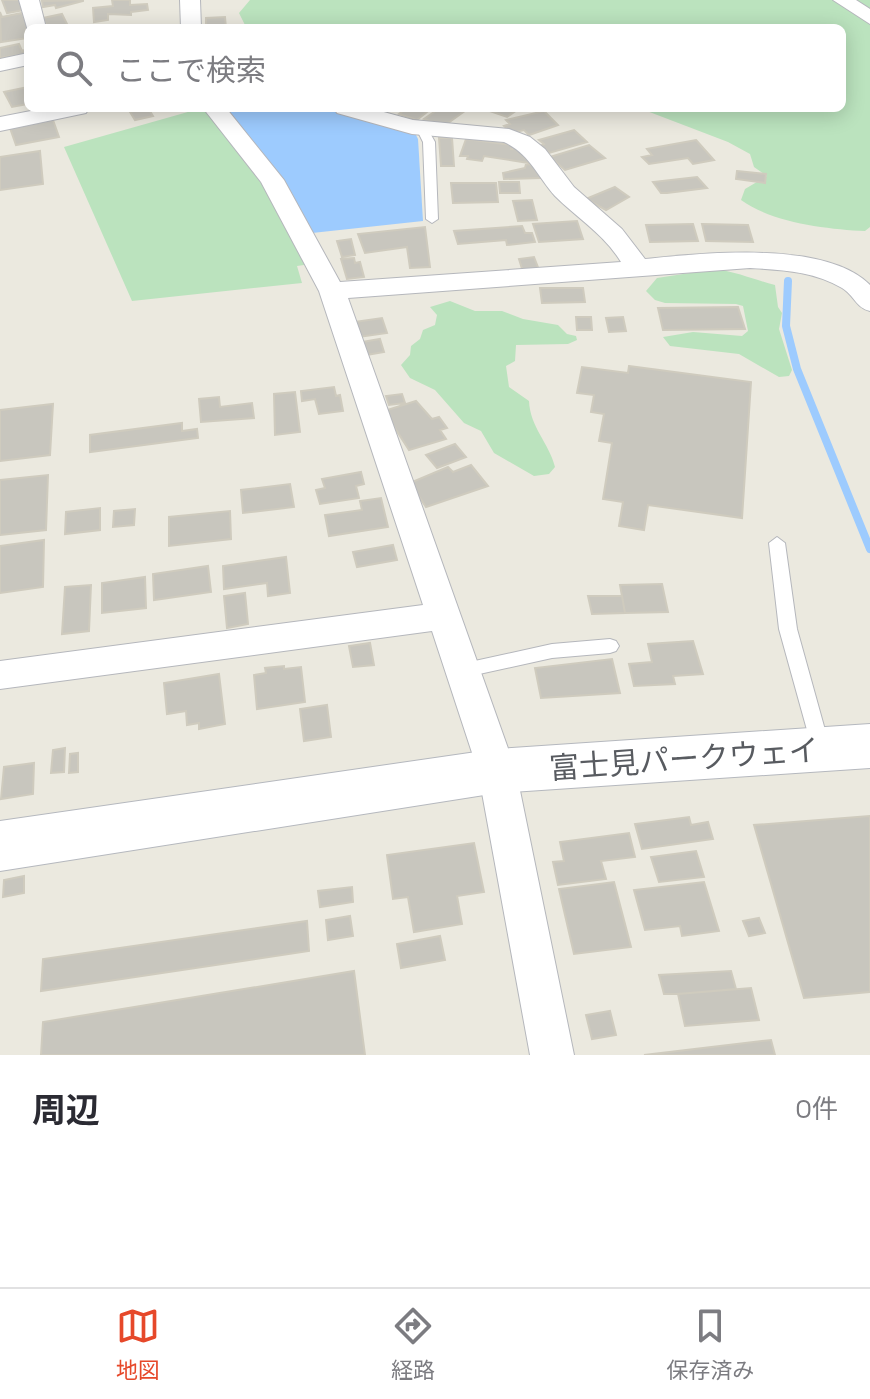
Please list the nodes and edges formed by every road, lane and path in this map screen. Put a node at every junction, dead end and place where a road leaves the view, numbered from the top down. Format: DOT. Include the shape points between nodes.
graph roads {
  1 [pos="29,0"];
  2 [pos="190,0"];
  3 [pos="843,0"];
  4 [pos="870,18"];
  5 [pos="35,24"];
  6 [pos="191,24"];
  7 [pos="24,60"];
  8 [pos="0,65"];
  9 [pos="58,112"];
  10 [pos="217,112"];
  11 [pos="360,112"];
  12 [pos="0,124"];
  13 [pos="422,128"];
  14 [pos="432,219"];
  15 [pos="638,268"];
  16 [pos="332,291"];
  17 [pos="870,303"];
  18 [pos="777,543"];
  19 [pos="442,616"];
  20 [pos="610,646"];
  21 [pos="461,671"];
  22 [pos="0,675"];
  23 [pos="846,748"];
  24 [pos="497,771"];
  25 [pos="0,846"];
  26 [pos="552,1055"];
  1 -- 5 [label="street"];
  2 -- 6 [label="street"];
  3 -- 4 [label="street"];
  7 -- 8 [label="street"];
  9 -- 12 [label="street"];
  10 -- 16 [label="street" via="272,180"];
  11 -- 13 [label="street"];
  13 -- 14 [label="lane" via="429,142"];
  13 -- 15 [label="street" via="509,136 534,148 565,192 611,230"];
  15 -- 16 [label="street"];
  15 -- 17 [label="street" via="742,260 790,264 842,276"];
  16 -- 19 [label="street"];
  18 -- 23 [label="lane" via="788,629"];
  19 -- 21 [label="street"];
  19 -- 22 [label="street"];
  20 -- 21 [label="lane" via="552,651"];
  21 -- 24 [label="street"];
  23 -- 24 [label="street, 富士見パークウェイ"];
  24 -- 25 [label="street, 富士見パークウェイ"];
  24 -- 26 [label="street"];
}
